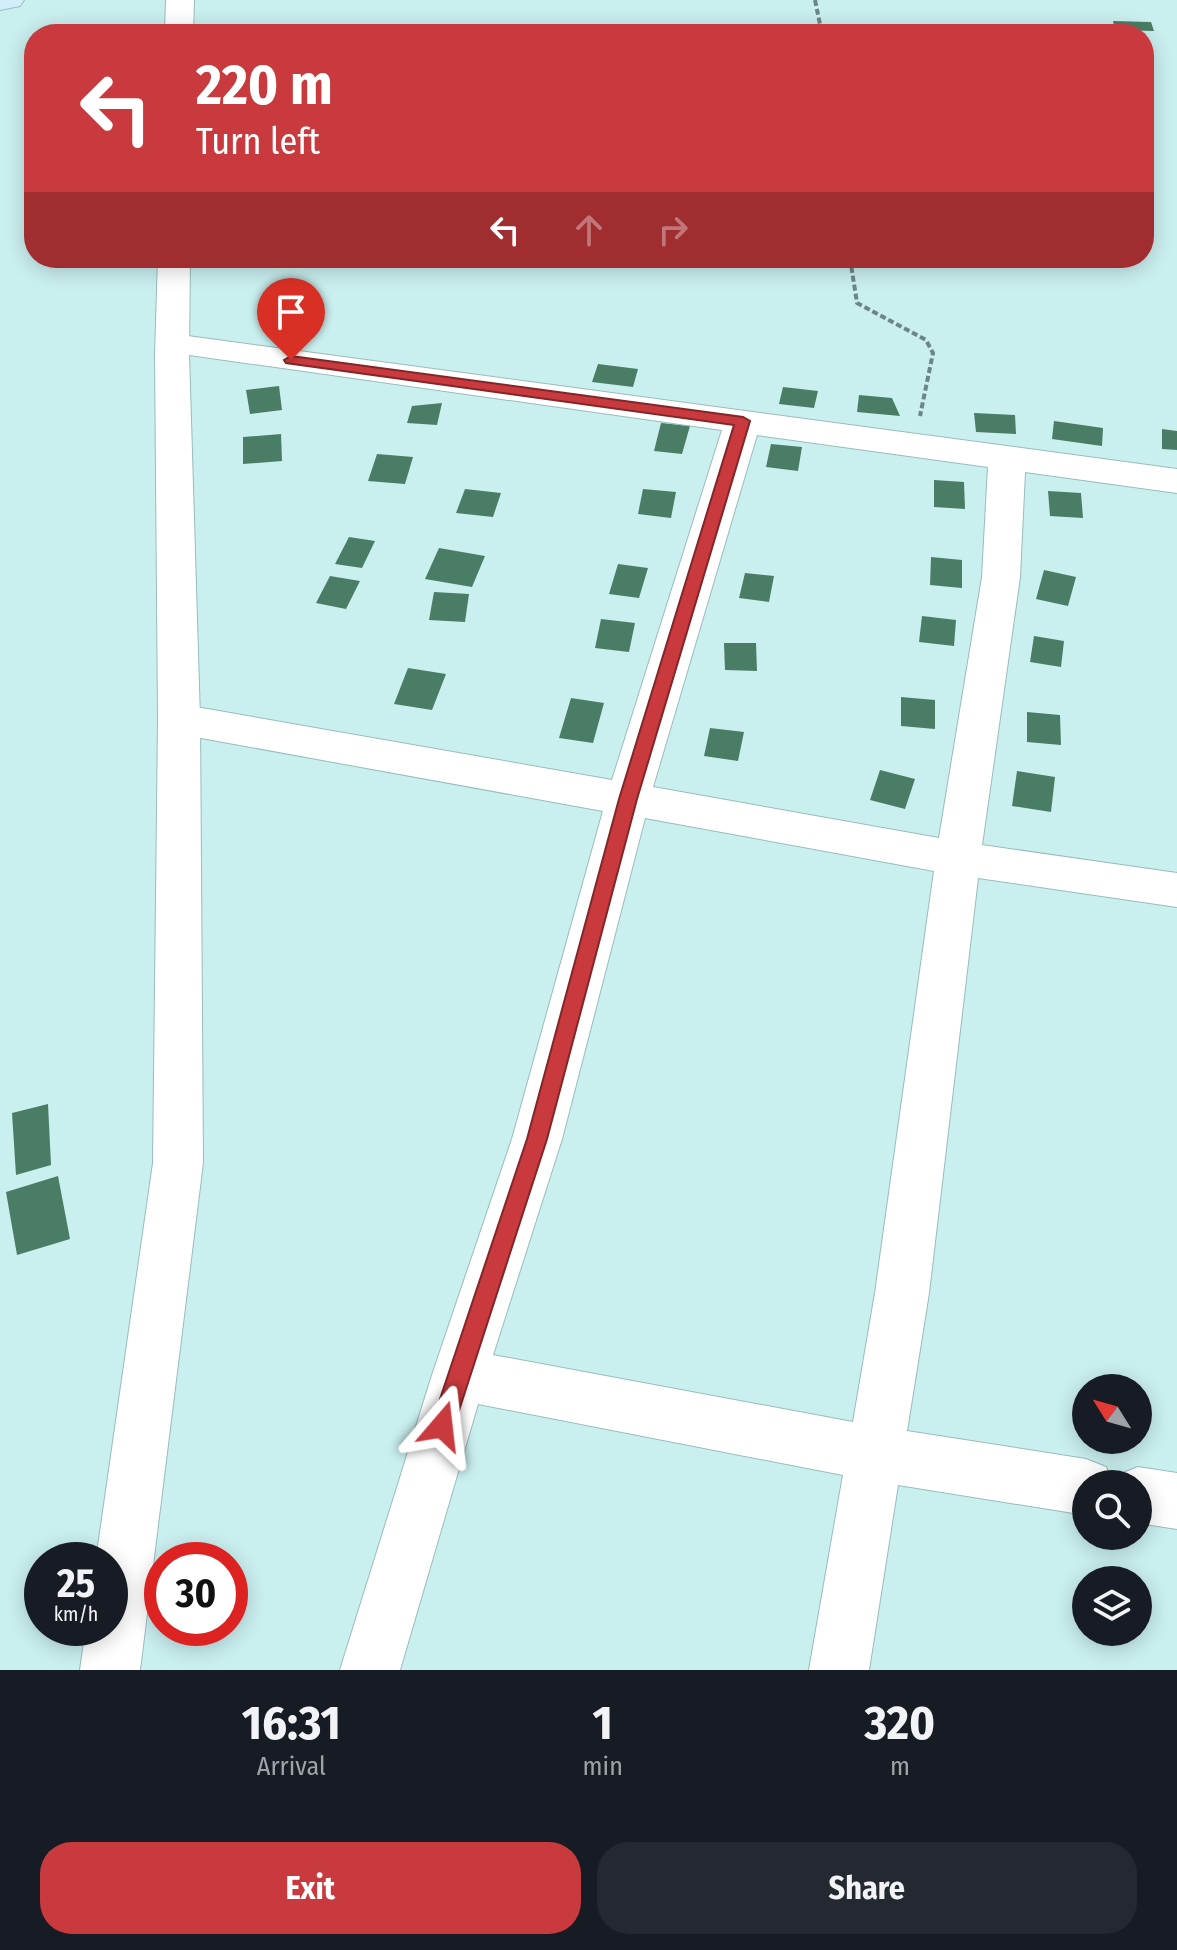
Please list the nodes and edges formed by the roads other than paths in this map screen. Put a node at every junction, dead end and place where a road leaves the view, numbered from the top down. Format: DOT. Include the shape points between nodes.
graph roads {
  1 [pos="10,0"];
  2 [pos="180,0"];
  3 [pos="0,2"];
  4 [pos="179,24"];
  5 [pos="174,268"];
  6 [pos="173,344"];
  7 [pos="743,421"];
  8 [pos="1007,458"];
  9 [pos="1177,481"];
  10 [pos="179,719"];
  11 [pos="628,799"];
  12 [pos="958,858"];
  13 [pos="1177,890"];
  14 [pos="459,1375"];
  15 [pos="876,1454"];
  16 [pos="1072,1485"];
  17 [pos="1152,1497"];
  18 [pos="1177,1501"];
  19 [pos="110,1670"];
  20 [pos="370,1670"];
  21 [pos="839,1670"];
  1 -- 3 [label="main road"];
  2 -- 4 [label="street"];
  5 -- 6 [label="street"];
  6 -- 7 [label="street"];
  6 -- 10 [label="street"];
  7 -- 8 [label="street"];
  7 -- 11 [label="street"];
  8 -- 9 [label="street"];
  8 -- 12 [label="street" via="1001,577"];
  10 -- 11 [label="street"];
  10 -- 19 [label="street" via="178,1163"];
  11 -- 12 [label="street"];
  11 -- 14 [label="street" via="537,1139"];
  12 -- 13 [label="street"];
  12 -- 15 [label="street"];
  14 -- 15 [label="street"];
  14 -- 20 [label="street"];
  15 -- 16 [label="street"];
  15 -- 21 [label="street"];
  17 -- 18 [label="street"];
}
